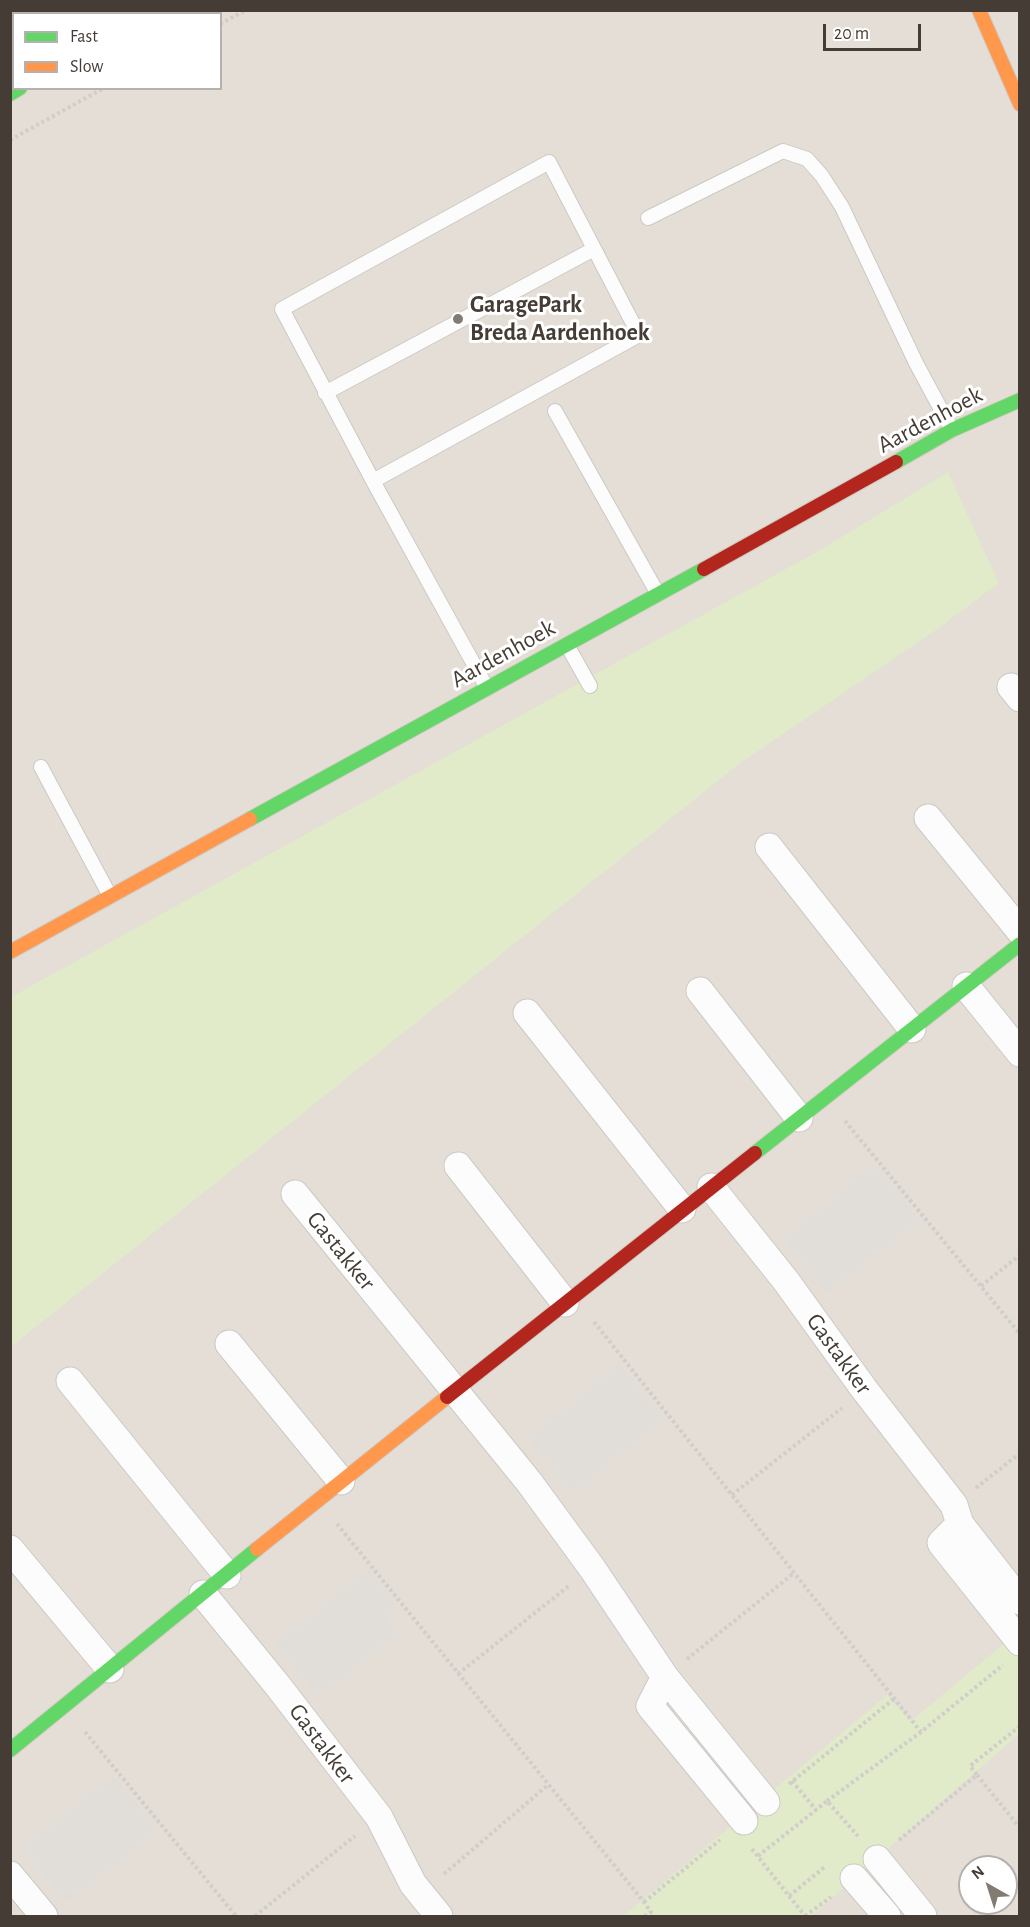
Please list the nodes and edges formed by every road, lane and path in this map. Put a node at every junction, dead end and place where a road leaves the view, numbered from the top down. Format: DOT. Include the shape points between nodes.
graph roads {
  1 [pos="246,10"];
  2 [pos="979,10"];
  3 [pos="222,23"];
  4 [pos="100,90"];
  5 [pos="1020,104"];
  6 [pos="10,140"];
  7 [pos="648,218"];
  8 [pos="594,249"];
  9 [pos="325,393"];
  10 [pos="1020,399"];
  11 [pos="555,411"];
  12 [pos="951,430"];
  13 [pos="373,482"];
  14 [pos="658,594"];
  15 [pos="567,645"];
  16 [pos="590,686"];
  17 [pos="487,688"];
  18 [pos="40,767"];
  19 [pos="928,818"];
  20 [pos="769,847"];
  21 [pos="110,896"];
  22 [pos="1020,931"];
  23 [pos="1020,944"];
  24 [pos="10,952"];
  25 [pos="966,986"];
  26 [pos="700,991"];
  27 [pos="527,1013"];
  28 [pos="912,1029"];
  29 [pos="1020,1053"];
  30 [pos="825,1097"];
  31 [pos="799,1118"];
  32 [pos="458,1166"];
  33 [pos="711,1187"];
  34 [pos="296,1194"];
  35 [pos="682,1209"];
  36 [pos="1020,1255"];
  37 [pos="981,1286"];
  38 [pos="569,1300"];
  39 [pos="1020,1334"];
  40 [pos="229,1344"];
  41 [pos="70,1381"];
  42 [pos="864,1389"];
  43 [pos="455,1391"];
  44 [pos="1020,1454"];
  45 [pos="341,1481"];
  46 [pos="732,1495"];
  47 [pos="317,1500"];
  48 [pos="957,1514"];
  49 [pos="10,1549"];
  50 [pos="592,1568"];
  51 [pos="794,1573"];
  52 [pos="226,1575"];
  53 [pos="203,1594"];
  54 [pos="1020,1601"];
  55 [pos="1015,1650"];
  56 [pos="110,1669"];
  57 [pos="458,1674"];
  58 [pos="665,1677"];
  59 [pos="894,1698"];
  60 [pos="64,1706"];
  61 [pos="1020,1726"];
  62 [pos="921,1732"];
  63 [pos="10,1750"];
  64 [pos="976,1775"];
  65 [pos="792,1781"];
  66 [pos="548,1785"];
  67 [pos="827,1801"];
  68 [pos="766,1802"];
  69 [pos="816,1810"];
  70 [pos="379,1817"];
  71 [pos="739,1824"];
  72 [pos="1020,1828"];
  73 [pos="758,1856"];
  74 [pos="877,1859"];
  75 [pos="854,1878"];
  76 [pos="18,1884"];
  77 [pos="789,1896"];
  78 [pos="644,1902"];
  79 [pos="425,1908"];
  80 [pos="44,1917"];
  81 [pos="236,1917"];
  82 [pos="255,1917"];
  83 [pos="645,1917"];
  84 [pos="805,1917"];
  85 [pos="887,1917"];
  86 [pos="923,1917"];
  1 -- 3 [label="path"];
  2 -- 5 [label="street"];
  4 -- 6 [label="path"];
  7 -- 12 [label="lane" via="783,151 807,159 842,207"];
  8 -- 9 [label="lane"];
  8 -- 9 [label="lane" via="549,162 282,309"];
  8 -- 13 [label="lane" via="639,335"];
  9 -- 13 [label="lane"];
  10 -- 12 [label="street, Aardenhoek"];
  11 -- 14 [label="lane"];
  12 -- 14 [label="street, Aardenhoek"];
  13 -- 17 [label="lane"];
  14 -- 15 [label="street, Aardenhoek"];
  15 -- 16 [label="lane"];
  15 -- 17 [label="street, Aardenhoek"];
  17 -- 21 [label="street, Aardenhoek"];
  18 -- 21 [label="lane"];
  19 -- 22 [label="street"];
  20 -- 28 [label="street"];
  21 -- 24 [label="street, Aardenhoek"];
  23 -- 25 [label="street"];
  25 -- 28 [label="street"];
  25 -- 29 [label="street"];
  26 -- 31 [label="street"];
  27 -- 35 [label="street"];
  28 -- 30 [label="street"];
  30 -- 31 [label="street"];
  30 -- 37 [label="path"];
  31 -- 33 [label="street"];
  32 -- 38 [label="street"];
  33 -- 35 [label="street"];
  33 -- 42 [label="street, Gastakker" via="786,1281"];
  34 -- 43 [label="street, Gastakker"];
  35 -- 38 [label="street"];
  36 -- 37 [label="path"];
  37 -- 39 [label="path"];
  38 -- 43 [label="street"];
  38 -- 46 [label="path"];
  40 -- 45 [label="street"];
  41 -- 52 [label="street"];
  42 -- 46 [label="path"];
  42 -- 48 [label="street, Gastakker"];
  43 -- 45 [label="street"];
  43 -- 50 [label="street, Gastakker"];
  44 -- 48 [label="path"];
  45 -- 47 [label="street"];
  46 -- 51 [label="path"];
  47 -- 52 [label="street"];
  47 -- 57 [label="path"];
  48 -- 54 [label="street, Gastakker"];
  48 -- 55 [label="street" via="941,1543"];
  49 -- 56 [label="street"];
  50 -- 57 [label="path"];
  50 -- 58 [label="street, Gastakker"];
  51 -- 58 [label="path"];
  51 -- 59 [label="path"];
  52 -- 53 [label="street"];
  53 -- 56 [label="street"];
  53 -- 70 [label="street, Gastakker"];
  55 -- 62 [label="path"];
  56 -- 60 [label="street"];
  57 -- 66 [label="path"];
  58 -- 68 [label="street, Gastakker"];
  58 -- 71 [label="street" via="650,1706"];
  59 -- 62 [label="path"];
  59 -- 65 [label="path"];
  60 -- 63 [label="street"];
  60 -- 81 [label="path"];
  61 -- 64 [label="path" via="970,1766"];
  62 -- 67 [label="path"];
  64 -- 72 [label="path"];
  64 -- 74 [label="path"];
  65 -- 68 [label="path"];
  65 -- 69 [label="path"];
  66 -- 78 [label="path"];
  66 -- 79 [label="path"];
  67 -- 69 [label="path"];
  67 -- 74 [label="path"];
  69 -- 73 [label="path"];
  70 -- 79 [label="street, Gastakker"];
  70 -- 82 [label="path"];
  71 -- 73 [label="path"];
  71 -- 78 [label="path"];
  73 -- 77 [label="path"];
  74 -- 86 [label="street"];
  75 -- 77 [label="path" via="836,1858"];
  75 -- 84 [label="path"];
  75 -- 85 [label="street"];
  76 -- 80 [label="street"];
  77 -- 84 [label="path"];
  78 -- 83 [label="path" via="651,1912"];
}
